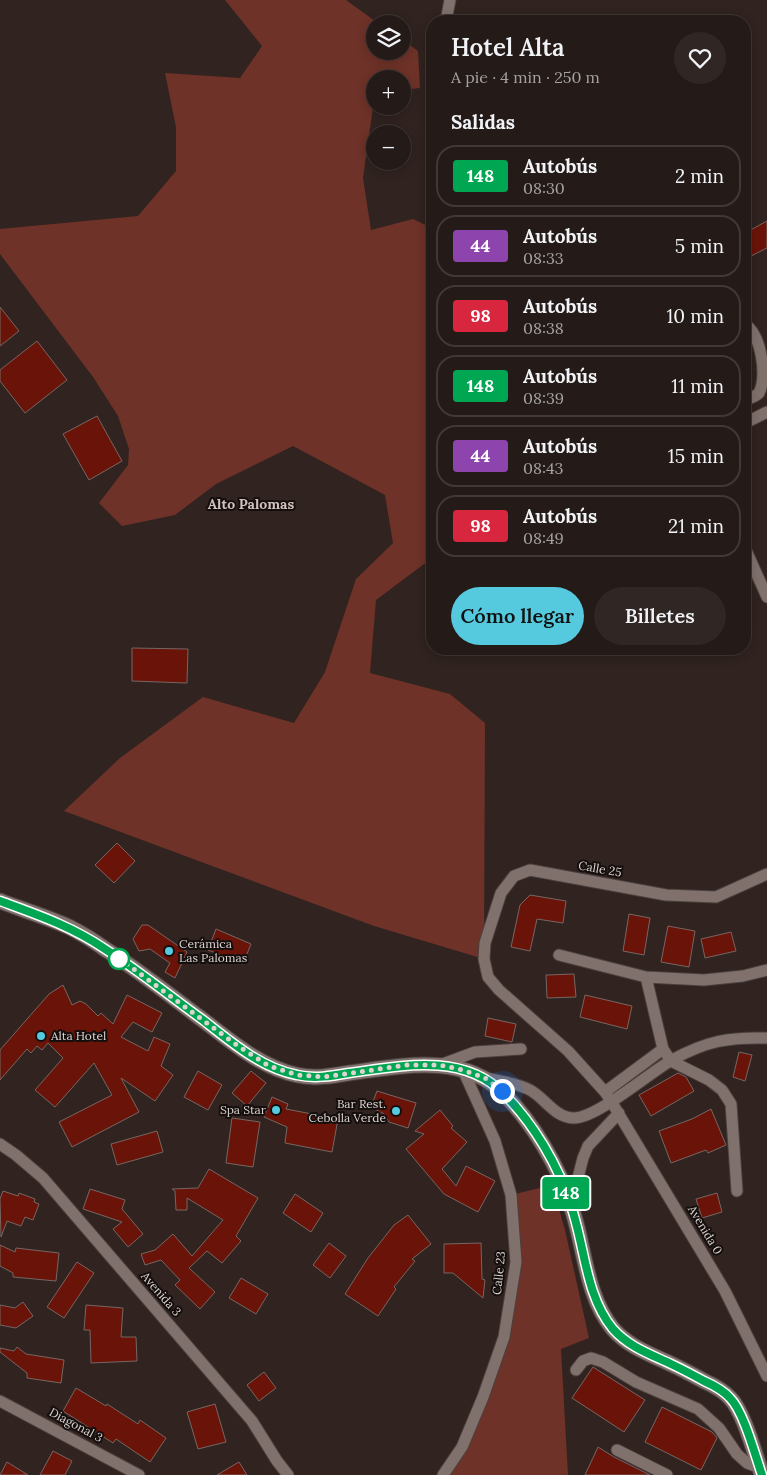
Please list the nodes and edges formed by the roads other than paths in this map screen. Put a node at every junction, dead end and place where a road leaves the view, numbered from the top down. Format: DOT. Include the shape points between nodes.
graph roads {
  1 [pos="450,0"];
  2 [pos="447,15"];
  3 [pos="751,329"];
  4 [pos="751,398"];
  5 [pos="767,412"];
  6 [pos="751,420"];
  7 [pos="751,561"];
  8 [pos="767,596"];
  9 [pos="767,874"];
  10 [pos="0,901"];
  11 [pos="559,955"];
  12 [pos="484,959"];
  13 [pos="767,970"];
  14 [pos="646,977"];
  15 [pos="767,1038"];
  16 [pos="521,1049"];
  17 [pos="663,1049"];
  18 [pos="671,1061"];
  19 [pos="440,1065"];
  20 [pos="463,1070"];
  21 [pos="485,1078"];
  22 [pos="608,1096"];
  23 [pos="619,1113"];
  24 [pos="0,1144"];
  25 [pos="737,1191"];
  26 [pos="571,1204"];
  27 [pos="576,1370"];
  28 [pos="767,1376"];
  29 [pos="0,1401"];
  30 [pos="617,1450"];
  31 [pos="761,1472"];
  32 [pos="139,1475"];
  33 [pos="288,1475"];
  34 [pos="443,1475"];
  35 [pos="667,1475"];
  1 -- 2 [label="street"];
  3 -- 4 [label="street" via="762,351 766,374 759,392"];
  5 -- 6 [label="street"];
  7 -- 8 [label="street"];
  9 -- 12 [label="street, Calle 25" via="716,897 666,895 530,870 514,876 501,893 485,943"];
  10 -- 19 [label="main road" via="71,928 100,945 269,1066 298,1075 324,1077 407,1065"];
  11 -- 14 [label="street"];
  12 -- 22 [label="street, Avenida 0" via="488,977 499,990 568,1051"];
  13 -- 14 [label="street" via="704,980"];
  14 -- 17 [label="street"];
  15 -- 18 [label="street" via="718,1041"];
  16 -- 19 [label="street" via="475,1052"];
  17 -- 18 [label="street"];
  17 -- 22 [label="street"];
  18 -- 22 [label="street"];
  18 -- 25 [label="street" via="709,1080 722,1090 731,1104"];
  19 -- 20 [label="main road"];
  20 -- 21 [label="main road"];
  20 -- 34 [label="street, Calle 23" via="495,1141 511,1195 516,1262 504,1337 462,1448"];
  21 -- 22 [label="street" via="531,1090 550,1107 574,1118 584,1116"];
  21 -- 26 [label="main road" via="502,1091 526,1120 550,1158"];
  22 -- 23 [label="street, Avenida 0"];
  23 -- 26 [label="street" via="588,1146"];
  23 -- 28 [label="street, Avenida 0" via="725,1291"];
  24 -- 33 [label="street, Avenida 3" via="49,1185 252,1421"];
  26 -- 31 [label="main road" via="595,1297 603,1315 615,1331 634,1347 719,1388 731,1398"];
  27 -- 31 [label="street" via="582,1361 591,1358 636,1382 698,1408 719,1428 737,1454"];
  29 -- 32 [label="street, Diagonal 3"];
  30 -- 35 [label="street"];
}
